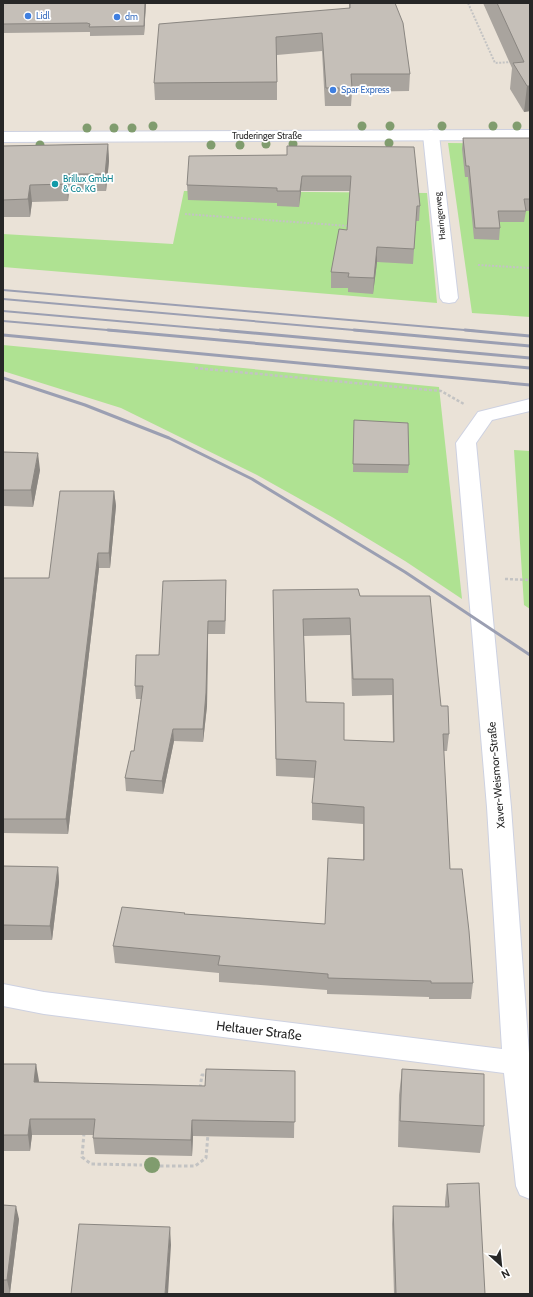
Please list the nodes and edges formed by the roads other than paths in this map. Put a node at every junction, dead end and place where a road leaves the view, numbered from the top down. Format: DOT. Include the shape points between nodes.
graph roads {
  1 [pos="431,135"];
  2 [pos="530,135"];
  3 [pos="3,137"];
  4 [pos="449,298"];
  5 [pos="530,405"];
  6 [pos="3,995"];
  7 [pos="516,1063"];
  8 [pos="530,1186"];
  1 -- 2 [label="street, Truderinger Straße"];
  1 -- 3 [label="street, Truderinger Straße"];
  1 -- 4 [label="street, Haringerweg"];
  5 -- 7 [label="street, Xaver-Weismor-Straße" via="485,416 466,443 499,807"];
  6 -- 7 [label="street, Heltauer Straße" via="44,1003"];
  7 -- 8 [label="street, Xaver-Weismor-Straße"];
}
